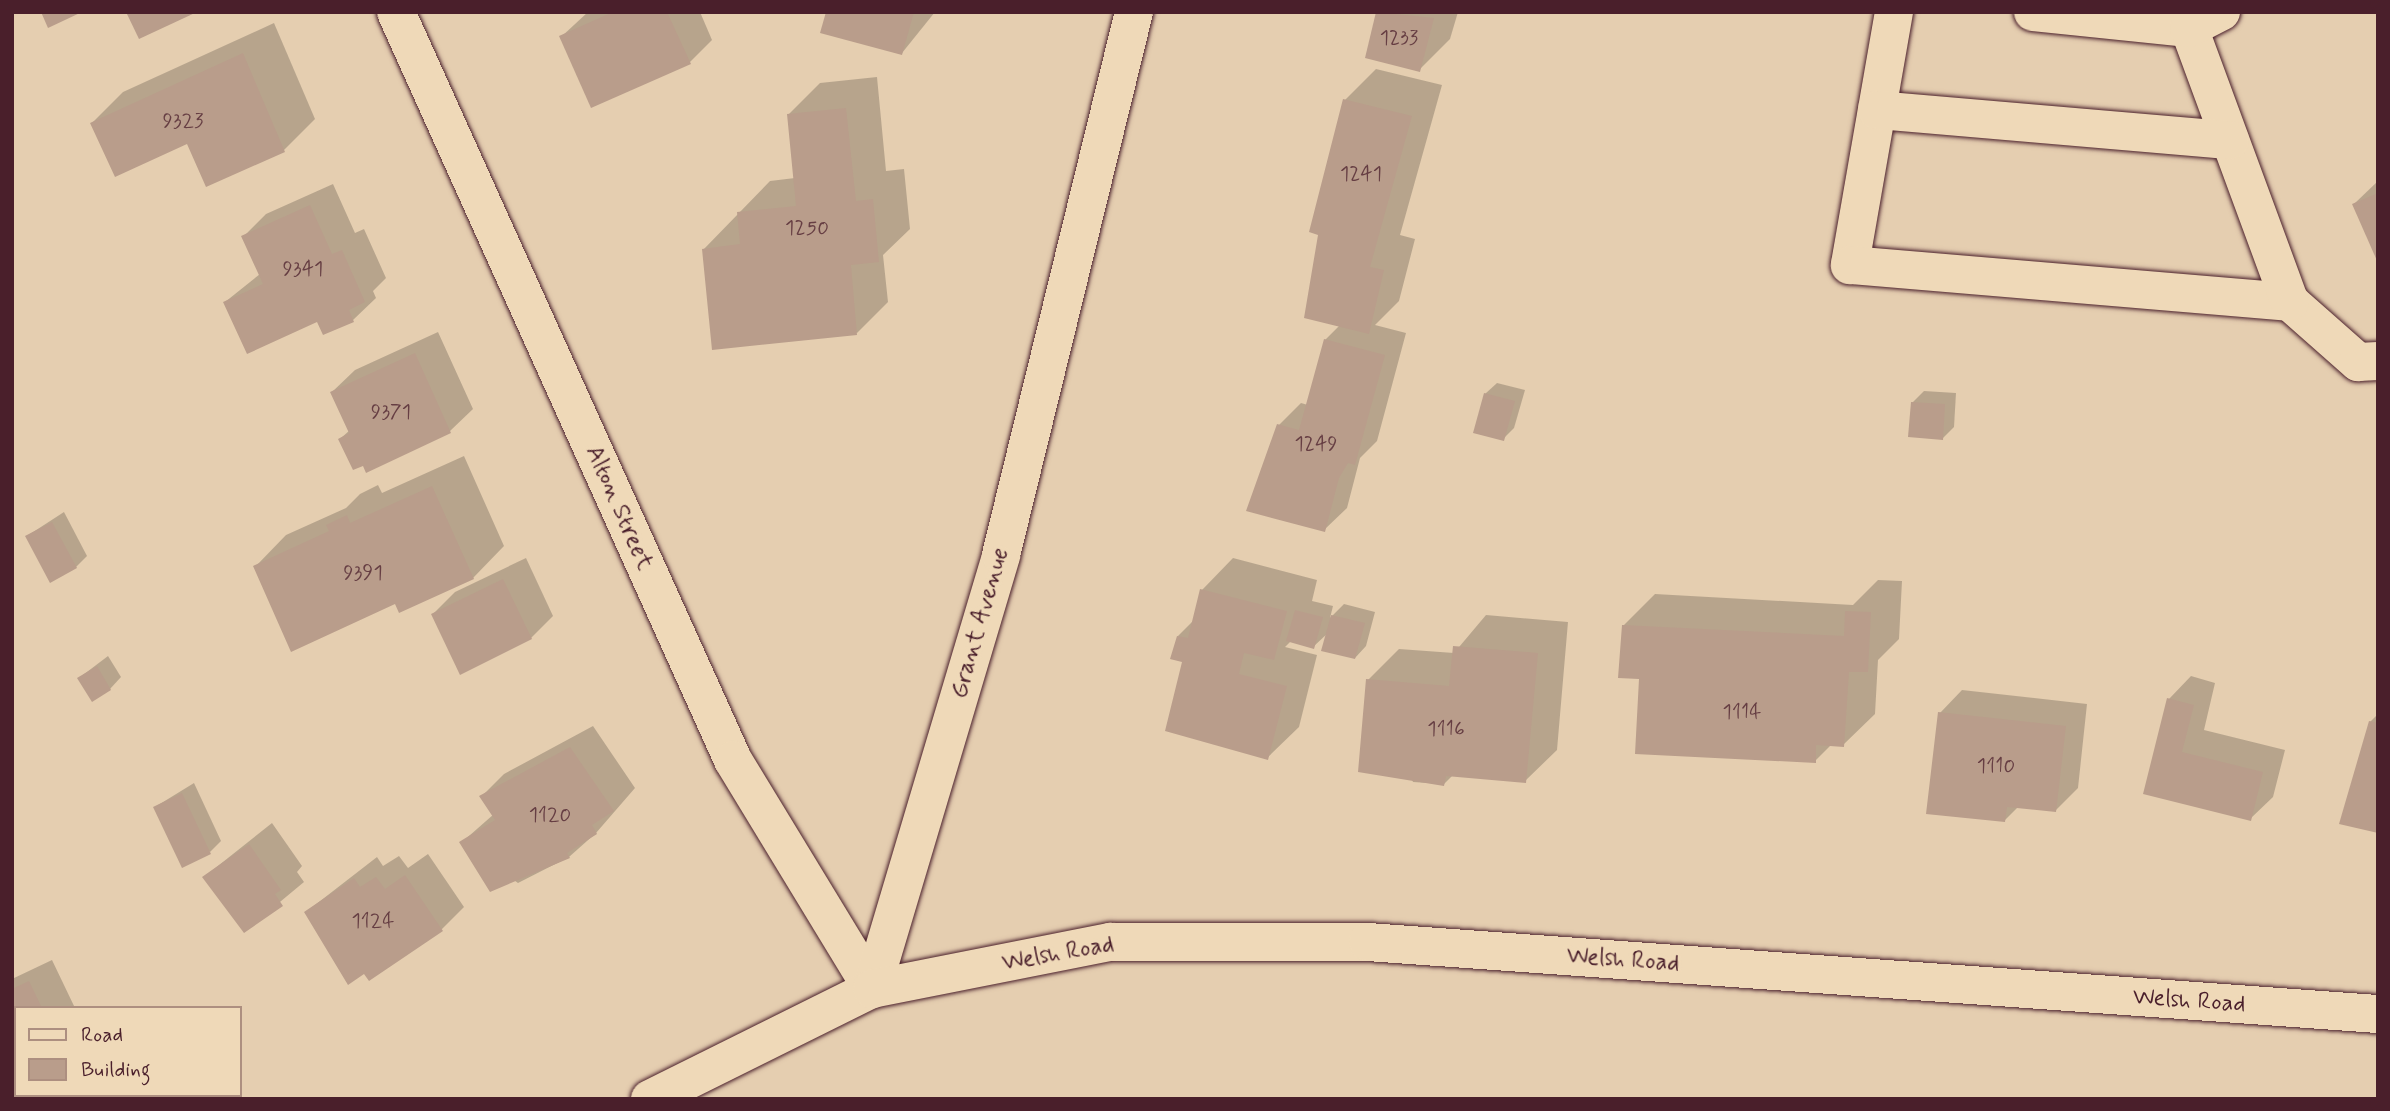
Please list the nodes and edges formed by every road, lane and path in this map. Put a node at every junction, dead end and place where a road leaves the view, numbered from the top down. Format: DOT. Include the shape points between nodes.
graph roads {
  1 [pos="396,12"];
  2 [pos="1134,12"];
  3 [pos="1894,12"];
  4 [pos="2043,13"];
  5 [pos="2205,20"];
  6 [pos="1877,110"];
  7 [pos="2230,140"];
  8 [pos="2290,302"];
  9 [pos="2378,361"];
  10 [pos="872,989"];
  11 [pos="2378,1014"];
  12 [pos="650,1099"];
  1 -- 10 [label="street, Alton Street" via="733,760"];
  2 -- 10 [label="street, Grant Avenue" via="1001,555"];
  3 -- 6 [label="street"];
  4 -- 5 [label="street"];
  5 -- 7 [label="street"];
  6 -- 7 [label="street"];
  6 -- 8 [label="street" via="1850,265"];
  7 -- 8 [label="street"];
  8 -- 9 [label="street" via="2358,362"];
  10 -- 11 [label="street, Welsh Road" via="1110,942 1368,942"];
  10 -- 12 [label="street"];
}
